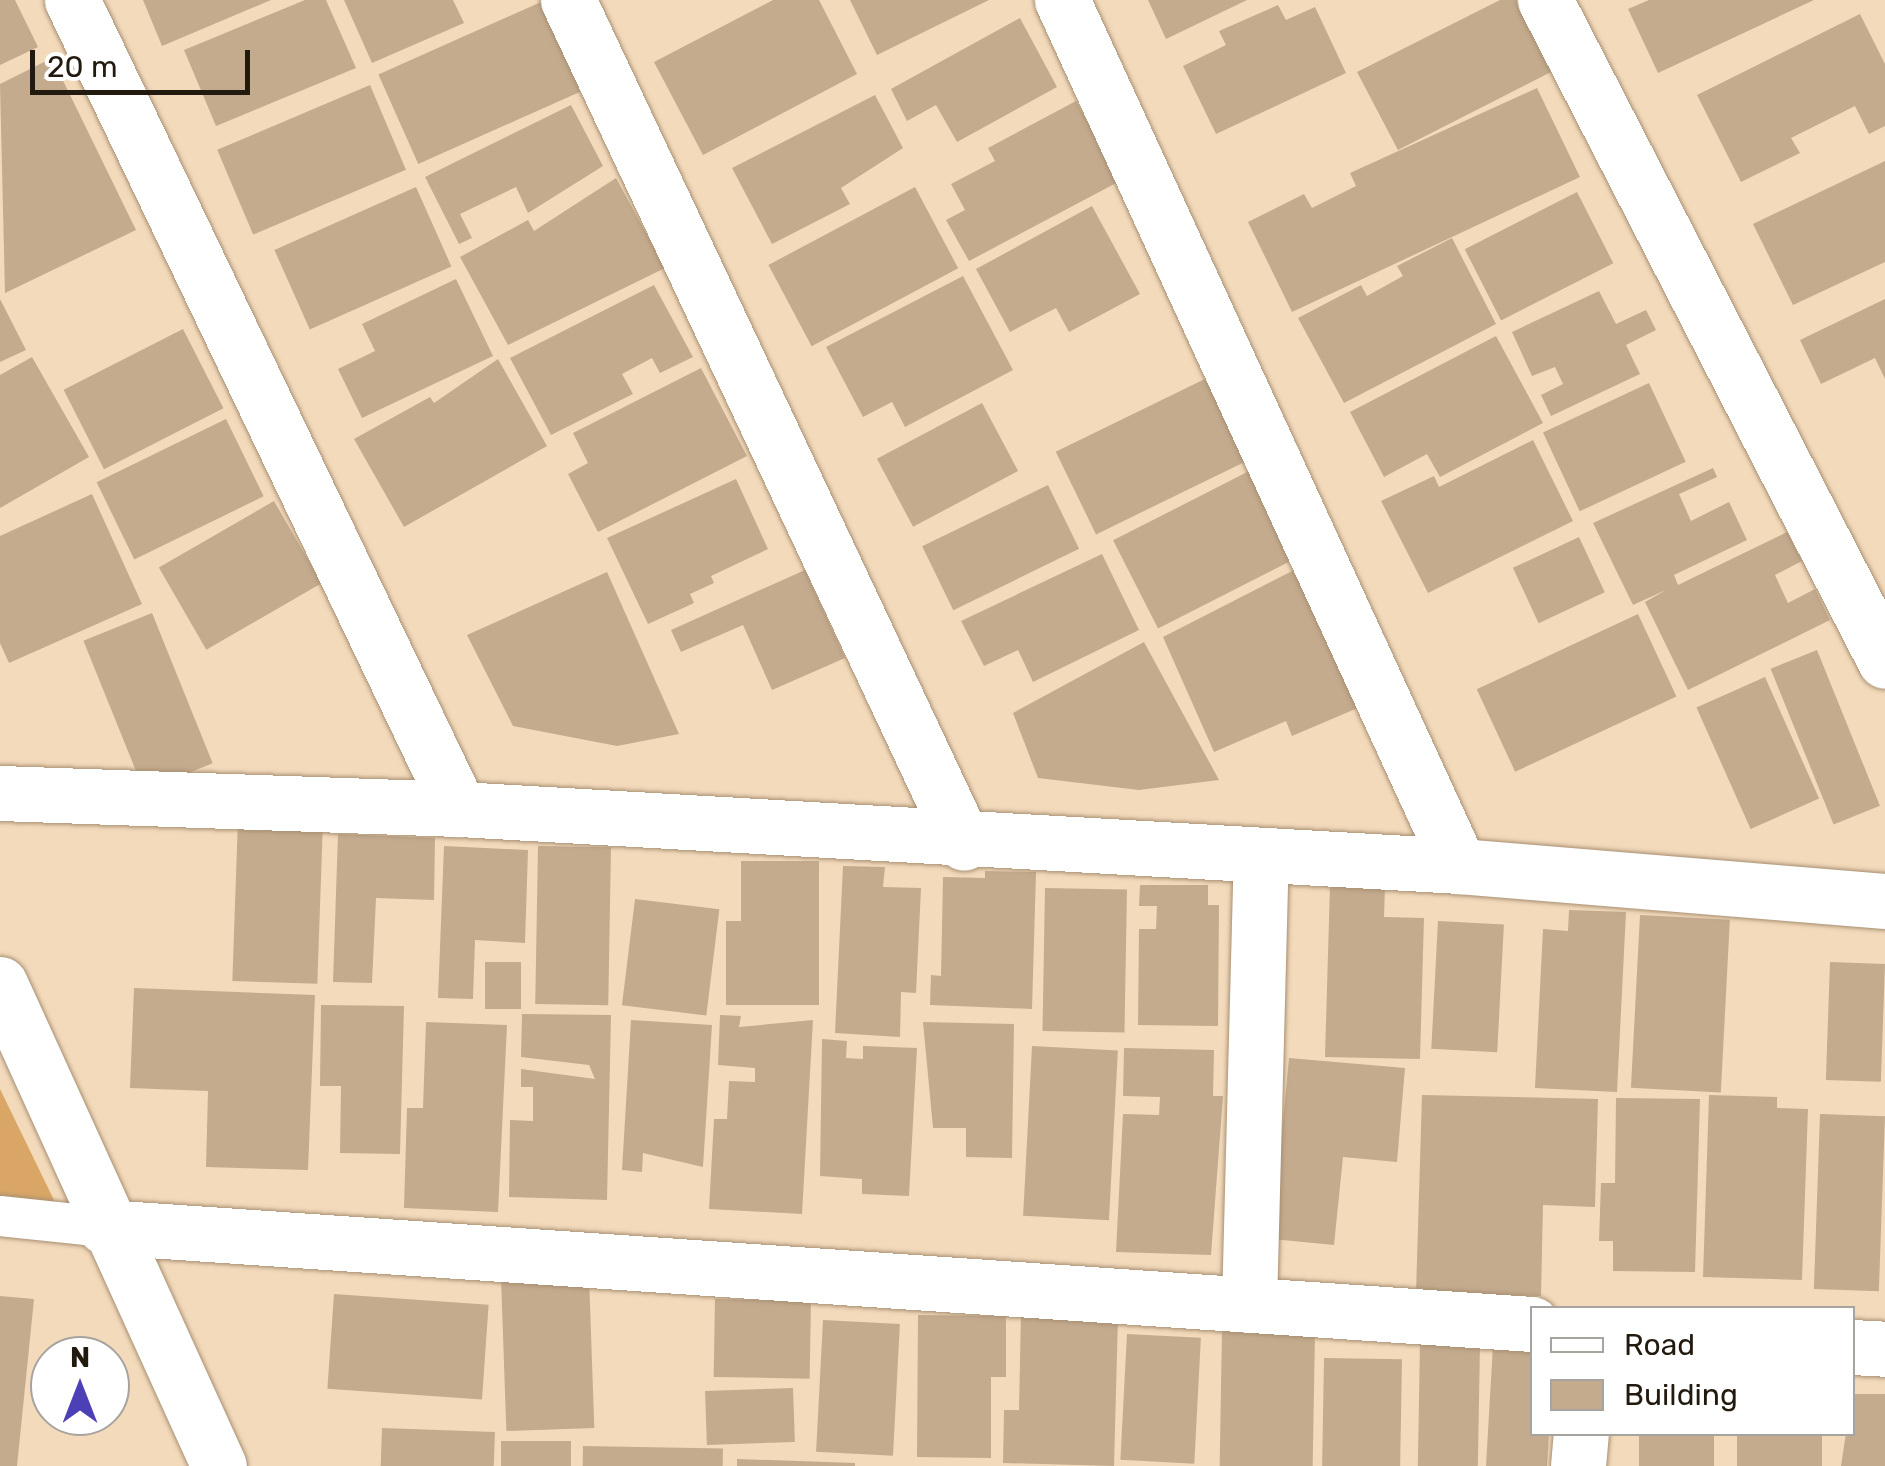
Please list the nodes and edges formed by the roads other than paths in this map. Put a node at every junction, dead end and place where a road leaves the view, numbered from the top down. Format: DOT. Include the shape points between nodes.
graph roads {
  1 [pos="72,0"];
  2 [pos="568,0"];
  3 [pos="1062,0"];
  4 [pos="1545,0"];
  5 [pos="1885,661"];
  6 [pos="0,793"];
  7 [pos="459,810"];
  8 [pos="964,842"];
  9 [pos="1261,856"];
  10 [pos="1459,866"];
  11 [pos="1885,902"];
  12 [pos="0,984"];
  13 [pos="0,1216"];
  14 [pos="105,1226"];
  15 [pos="1249,1305"];
  16 [pos="1530,1324"];
  17 [pos="1855,1347"];
  18 [pos="1885,1349"];
  19 [pos="1580,1436"];
  20 [pos="219,1466"];
  21 [pos="1578,1466"];
  1 -- 7 [label="street"];
  2 -- 8 [label="street"];
  3 -- 10 [label="street"];
  4 -- 5 [label="street"];
  6 -- 7 [label="street"];
  7 -- 8 [label="street"];
  8 -- 9 [label="street"];
  9 -- 10 [label="street"];
  9 -- 15 [label="street"];
  10 -- 11 [label="street"];
  12 -- 14 [label="street"];
  13 -- 14 [label="lane"];
  14 -- 15 [label="street"];
  14 -- 20 [label="street"];
  15 -- 16 [label="street"];
  17 -- 18 [label="street"];
  19 -- 21 [label="street"];
}
